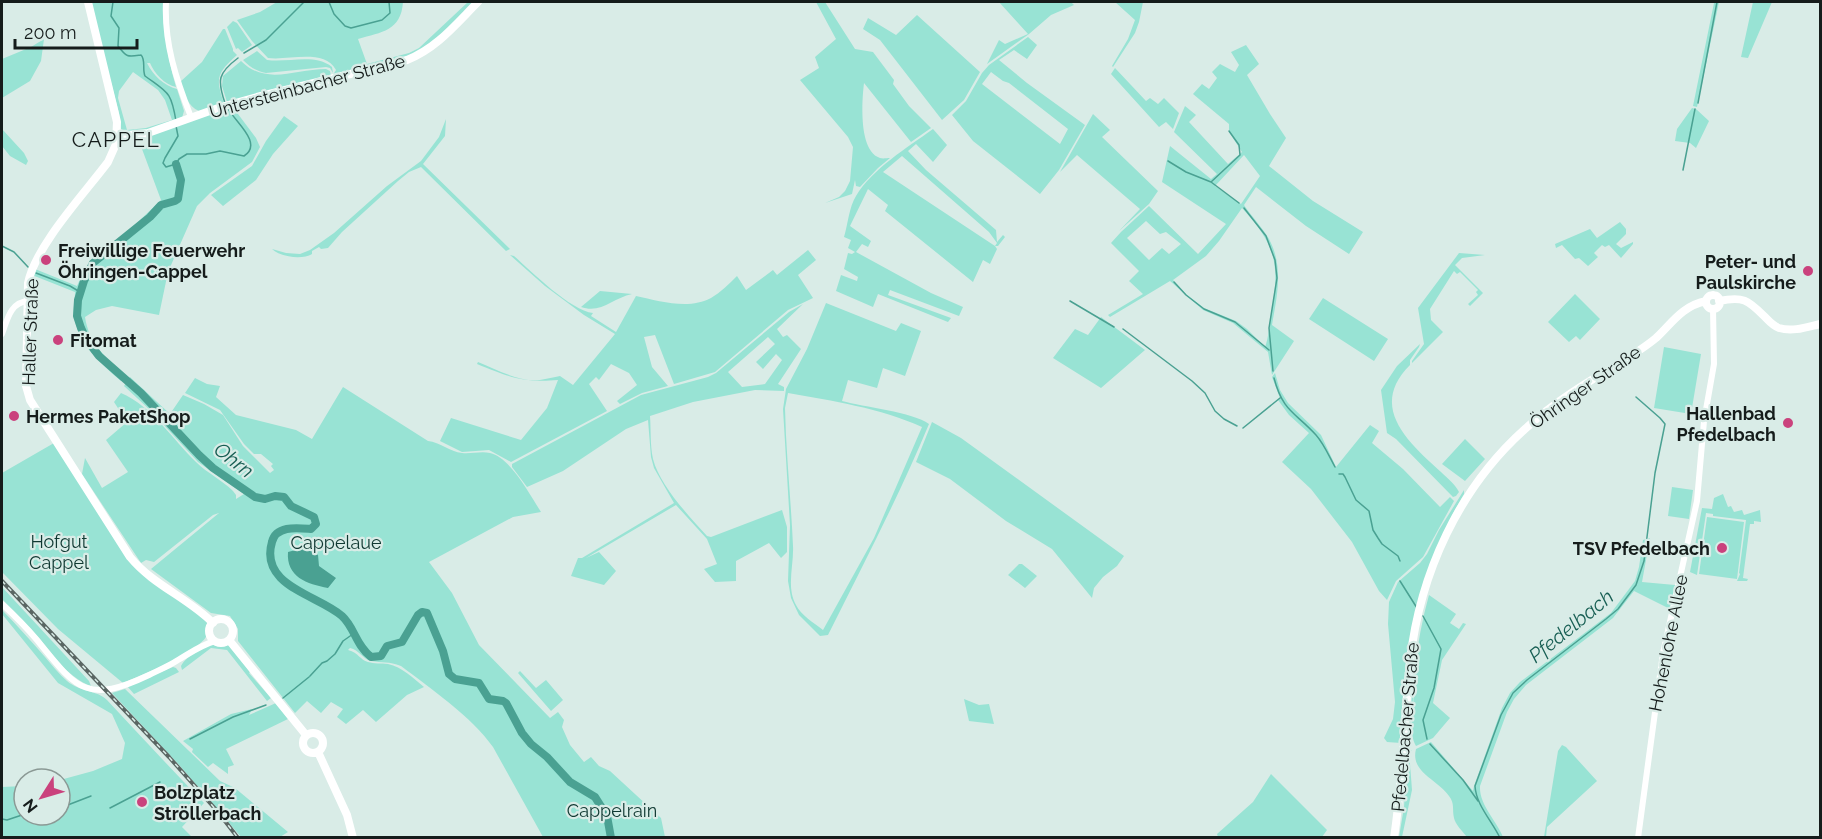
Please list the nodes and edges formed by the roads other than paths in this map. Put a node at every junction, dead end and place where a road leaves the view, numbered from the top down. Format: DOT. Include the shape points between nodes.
graph roads {
  1 [pos="88,2"];
  2 [pos="166,2"];
  3 [pos="478,2"];
  4 [pos="191,117"];
  5 [pos="117,136"];
  6 [pos="28,301"];
  7 [pos="1719,301"];
  8 [pos="1706,302"];
  9 [pos="1713,310"];
  10 [pos="1821,324"];
  11 [pos="2,334"];
  12 [pos="2,603"];
  13 [pos="1418,617"];
  14 [pos="213,623"];
  15 [pos="212,638"];
  16 [pos="229,640"];
  17 [pos="306,735"];
  18 [pos="318,752"];
  19 [pos="1639,834"];
  20 [pos="353,837"];
  21 [pos="1394,837"];
  1 -- 5 [label="main road, Haller Straße" via="116,115"];
  2 -- 4 [label="street" via="171,59"];
  3 -- 4 [label="main road, Untersteinbacher Straße" via="418,56"];
  4 -- 5 [label="main road, Untersteinbacher Straße" via="148,133"];
  5 -- 6 [label="main road, Haller Straße" via="108,162 39,255 29,277"];
  6 -- 11 [label="street" via="17,304 8,315"];
  6 -- 14 [label="main road, Haller Straße" via="26,386 30,400 139,568"];
  7 -- 8 [label="main road" via="1713,295"];
  7 -- 9 [label="main road"];
  7 -- 10 [label="main road" via="1743,299 1782,329"];
  8 -- 9 [label="main road"];
  8 -- 13 [label="main road, Öhringer Straße" via="1681,312 1635,353 1570,393 1525,428 1500,454 1472,489 1446,534"];
  9 -- 19 [label="street, Hohenlohe Allee" via="1714,364 1697,501 1663,654"];
  12 -- 15 [label="street" via="62,671 87,688 107,690 129,683 176,662"];
  13 -- 21 [label="main road, Pfedelbacher Straße" via="1410,659"];
  14 -- 15 [label="main road"];
  14 -- 16 [label="main road" via="223,619 230,623 233,630"];
  15 -- 16 [label="main road" via="222,643"];
  16 -- 17 [label="main road"];
  17 -- 18 [label="main road" via="302,740 304,749"];
  17 -- 18 [label="main road" via="316,733 321,737 323,745"];
  18 -- 20 [label="main road"];
}
